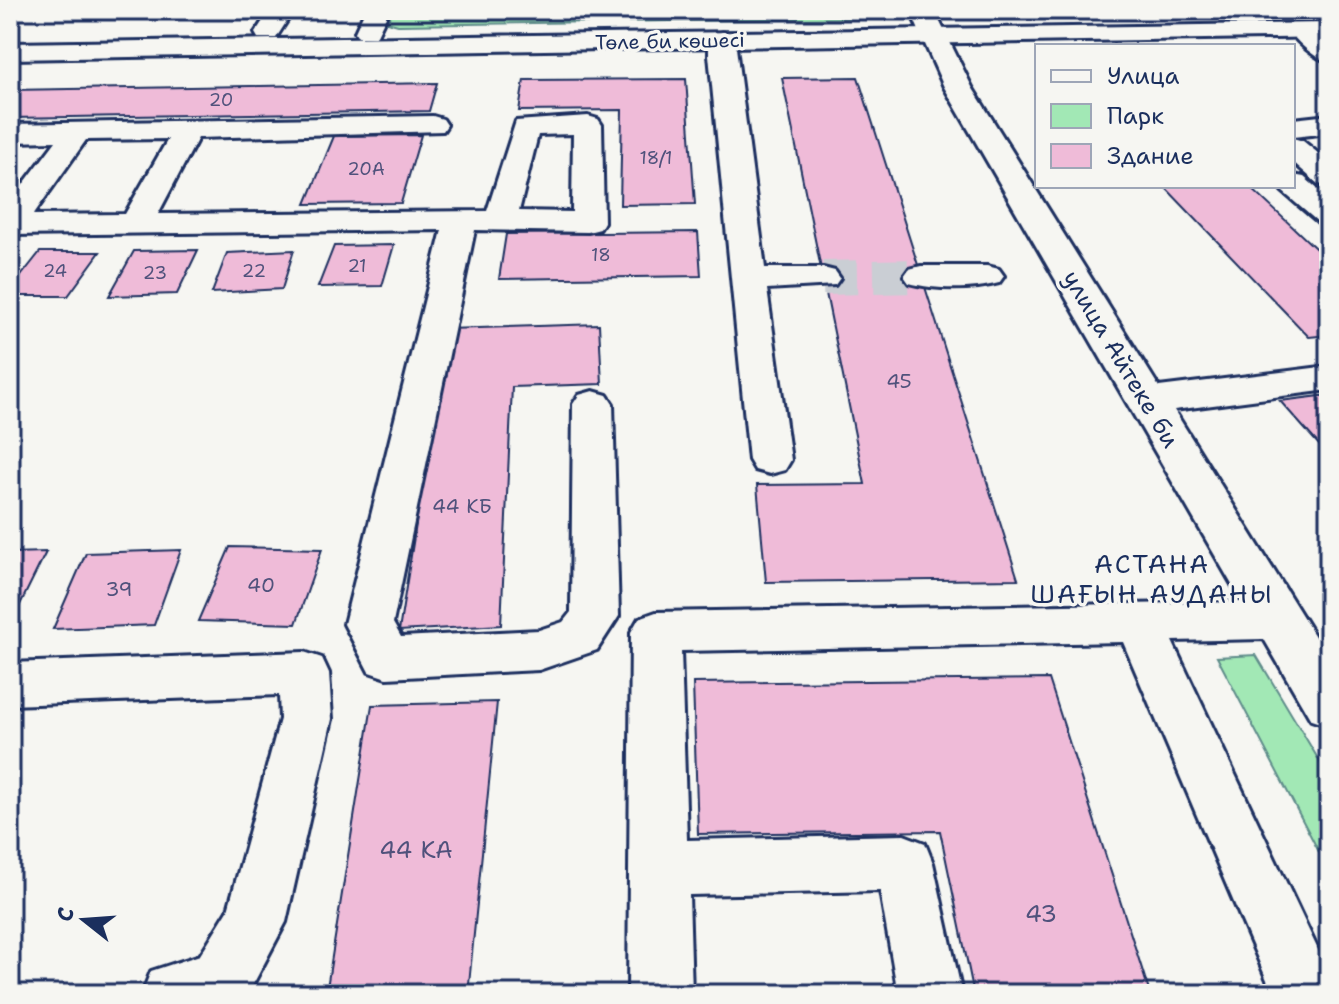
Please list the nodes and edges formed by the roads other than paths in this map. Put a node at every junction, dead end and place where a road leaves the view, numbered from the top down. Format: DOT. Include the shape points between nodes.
graph roads {
  1 [pos="282,10"];
  2 [pos="1329,17"];
  3 [pos="372,21"];
  4 [pos="928,23"];
  5 [pos="1329,30"];
  6 [pos="1301,31"];
  7 [pos="267,33"];
  8 [pos="10,37"];
  9 [pos="722,40"];
  10 [pos="10,51"];
  11 [pos="1329,54"];
  12 [pos="1329,124"];
  13 [pos="433,125"];
  14 [pos="1295,128"];
  15 [pos="187,131"];
  16 [pos="77,132"];
  17 [pos="10,133"];
  18 [pos="1295,149"];
  19 [pos="1329,177"];
  20 [pos="1295,186"];
  21 [pos="1329,215"];
  22 [pos="137,222"];
  23 [pos="921,276"];
  24 [pos="987,276"];
  25 [pos="823,278"];
  26 [pos="750,279"];
  27 [pos="1329,378"];
  28 [pos="1146,401"];
  29 [pos="593,404"];
  30 [pos="770,460"];
  31 [pos="1277,620"];
  32 [pos="1139,622"];
  33 [pos="10,684"];
  34 [pos="1329,704"];
  35 [pos="660,868"];
  36 [pos="174,994"];
  37 [pos="660,994"];
  38 [pos="930,994"];
  39 [pos="1305,994"];
  1 -- 7 [label="main road"];
  2 -- 4 [label="main road, Төле би көшесі"];
  3 -- 4 [label="main road, Төле би көшесі"];
  3 -- 7 [label="main road, Төле би көшесі"];
  4 -- 6 [label="main road, Төле би көшесі"];
  4 -- 9 [label="main road, Төле би көшесі"];
  4 -- 28 [label="main road, улица Айтеке би" via="958,87"];
  5 -- 6 [label="main road, Төле би көшесі"];
  6 -- 11 [label="main road"];
  7 -- 8 [label="main road, Төле би көшесі"];
  9 -- 10 [label="main road, Төле би көшесі"];
  9 -- 26 [label="main road"];
  12 -- 14 [label="main road"];
  13 -- 15 [label="main road"];
  15 -- 16 [label="main road"];
  15 -- 22 [label="main road"];
  16 -- 17 [label="main road"];
  16 -- 22 [label="main road" via="10,225"];
  18 -- 19 [label="main road"];
  20 -- 21 [label="main road"];
  22 -- 29 [label="main road" via="481,220 368,624 387,658 539,650 580,636 595,616"];
  23 -- 24 [label="main road"];
  25 -- 26 [label="main road"];
  26 -- 30 [label="main road"];
  27 -- 28 [label="main road"];
  28 -- 31 [label="main road, улица Айтеке би"];
  31 -- 32 [label="main road"];
  31 -- 34 [label="main road, улица Айтеке би"];
  32 -- 35 [label="main road" via="656,632"];
  32 -- 39 [label="main road"];
  33 -- 36 [label="main road" via="304,673 306,719 255,922 220,981"];
  35 -- 37 [label="main road"];
  35 -- 38 [label="main road" via="904,863"];
}
